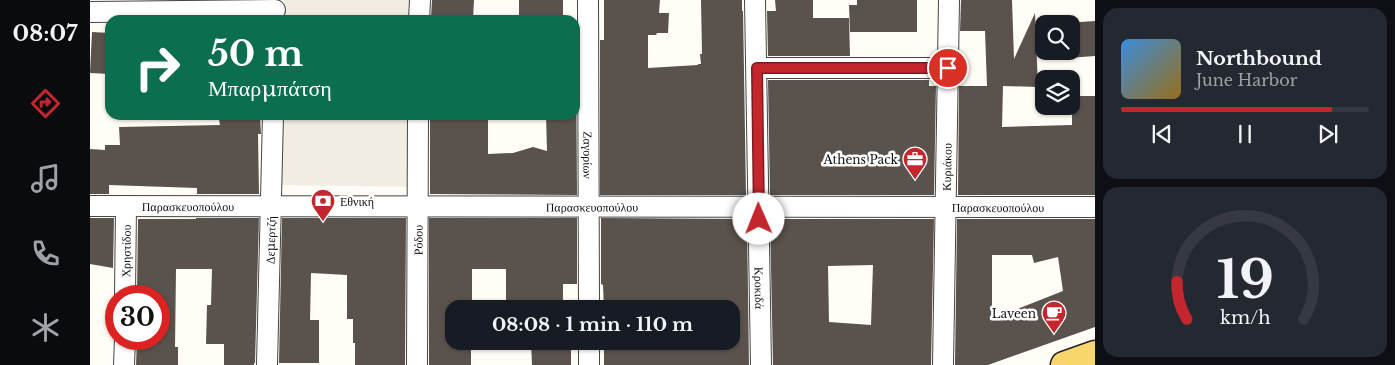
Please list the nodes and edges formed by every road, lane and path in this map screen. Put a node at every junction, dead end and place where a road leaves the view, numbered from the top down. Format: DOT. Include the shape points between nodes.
graph roads {
  1 [pos="420,0"];
  2 [pos="588,0"];
  3 [pos="756,0"];
  4 [pos="950,0"];
  5 [pos="275,10"];
  6 [pos="90,12"];
  7 [pos="420,15"];
  8 [pos="757,68"];
  9 [pos="948,68"];
  10 [pos="273,120"];
  11 [pos="418,120"];
  12 [pos="90,206"];
  13 [pos="126,206"];
  14 [pos="271,206"];
  15 [pos="417,206"];
  16 [pos="589,206"];
  17 [pos="759,206"];
  18 [pos="946,207"];
  19 [pos="1095,207"];
  20 [pos="125,285"];
  21 [pos="589,300"];
  22 [pos="124,350"];
  23 [pos="589,350"];
  24 [pos="1095,354"];
  25 [pos="124,365"];
  26 [pos="267,365"];
  27 [pos="417,365"];
  28 [pos="590,365"];
  29 [pos="761,365"];
  30 [pos="943,365"];
  31 [pos="1064,365"];
  1 -- 7 [label="street"];
  2 -- 16 [label="street, Ζαγορίων"];
  3 -- 8 [label="street, Κροκιδά"];
  4 -- 9 [label="street, Κυριάκου"];
  5 -- 6 [label="street"];
  8 -- 9 [label="street"];
  8 -- 17 [label="street, Κροκιδά"];
  9 -- 18 [label="street, Κυριάκου"];
  10 -- 14 [label="street, Δεμερτζή"];
  11 -- 15 [label="street, Ρόδου"];
  12 -- 13 [label="street, Παρασκευοπούλου"];
  13 -- 14 [label="street, Παρασκευοπούλου"];
  13 -- 20 [label="street, Χρηστίδου"];
  14 -- 15 [label="street, Παρασκευοπούλου"];
  14 -- 26 [label="street, Δεμερτζή"];
  15 -- 16 [label="street, Παρασκευοπούλου"];
  15 -- 27 [label="street, Ρόδου"];
  16 -- 17 [label="street, Παρασκευοπούλου"];
  16 -- 21 [label="street, Ζαγορίων"];
  17 -- 18 [label="street, Παρασκευοπούλου"];
  17 -- 29 [label="street, Κροκιδά"];
  18 -- 19 [label="street, Παρασκευοπούλου"];
  18 -- 30 [label="street, Κυριάκου"];
  22 -- 25 [label="street"];
  23 -- 28 [label="street"];
  24 -- 31 [label="main road"];
}
